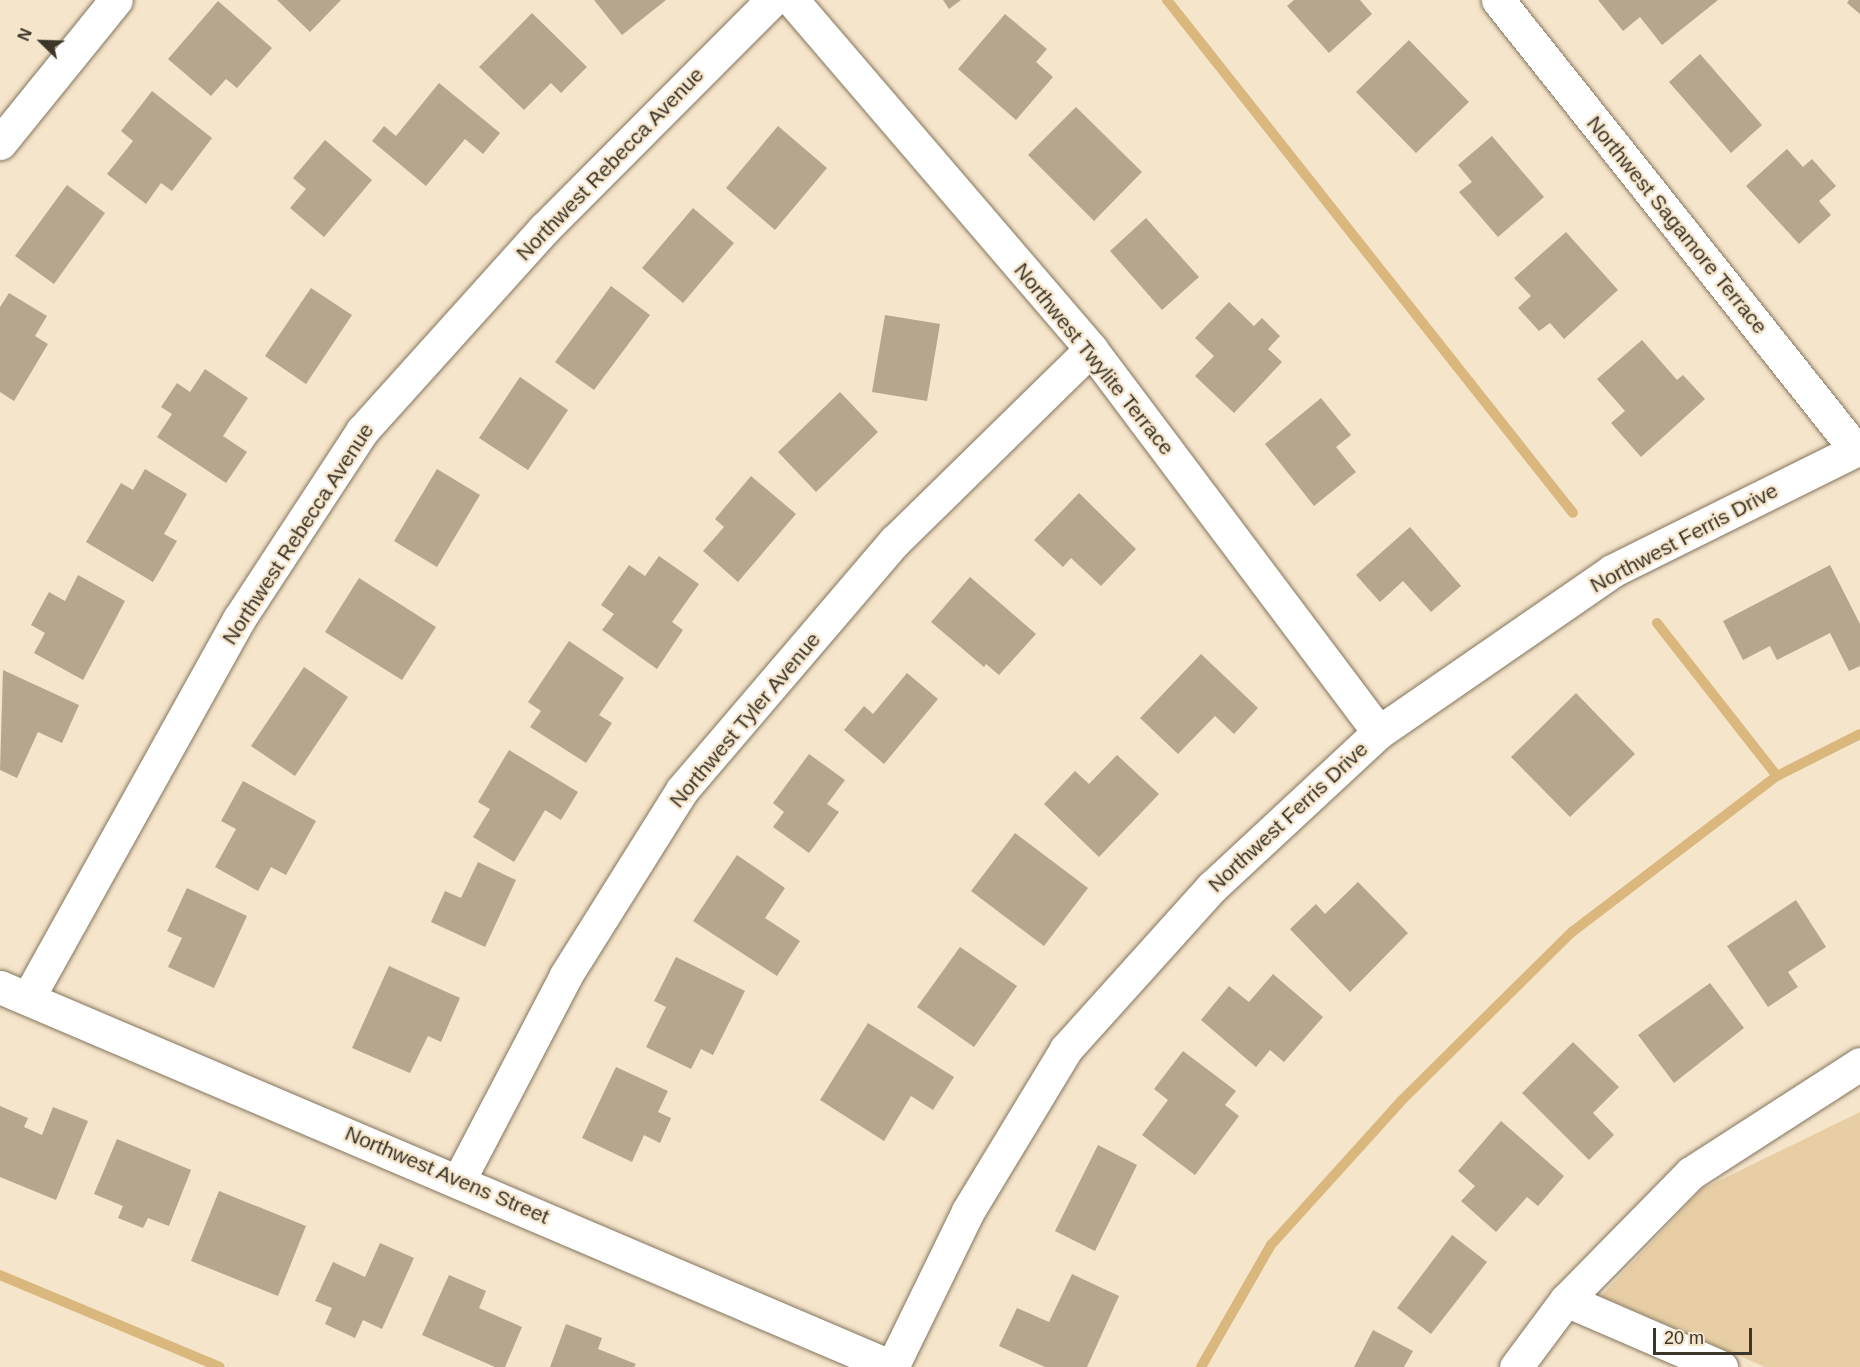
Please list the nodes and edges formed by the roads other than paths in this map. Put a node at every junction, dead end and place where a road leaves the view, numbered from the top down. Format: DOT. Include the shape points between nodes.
graph roads {
  1 [pos="116,0"];
  2 [pos="772,0"];
  3 [pos="792,0"];
  4 [pos="1498,0"];
  5 [pos="0,143"];
  6 [pos="1091,349"];
  7 [pos="1858,449"];
  8 [pos="1379,732"];
  9 [pos="14,993"];
  10 [pos="1860,1064"];
  11 [pos="459,1180"];
  12 [pos="1566,1300"];
  13 [pos="892,1367"];
  14 [pos="1516,1367"];
  15 [pos="1721,1367"];
  1 -- 5 [label="street"];
  2 -- 9 [label="street, Northwest Rebecca Avenue" via="544,228 362,431 239,619"];
  3 -- 6 [label="street, Northwest Twylite Terrace"];
  4 -- 7 [label="street, Northwest Sagamore Terrace"];
  6 -- 8 [label="street, Northwest Twylite Terrace"];
  6 -- 11 [label="street, Northwest Tyler Avenue" via="896,541 682,790 566,975"];
  7 -- 8 [label="street, Northwest Ferris Drive" via="1612,571"];
  8 -- 13 [label="street, Northwest Ferris Drive" via="1212,887 1066,1049 968,1211"];
  9 -- 11 [label="street, Northwest Avens Street"];
  10 -- 12 [label="street" via="1691,1173"];
  11 -- 13 [label="street, Northwest Avens Street"];
  12 -- 14 [label="street"];
  12 -- 15 [label="street"];
}
